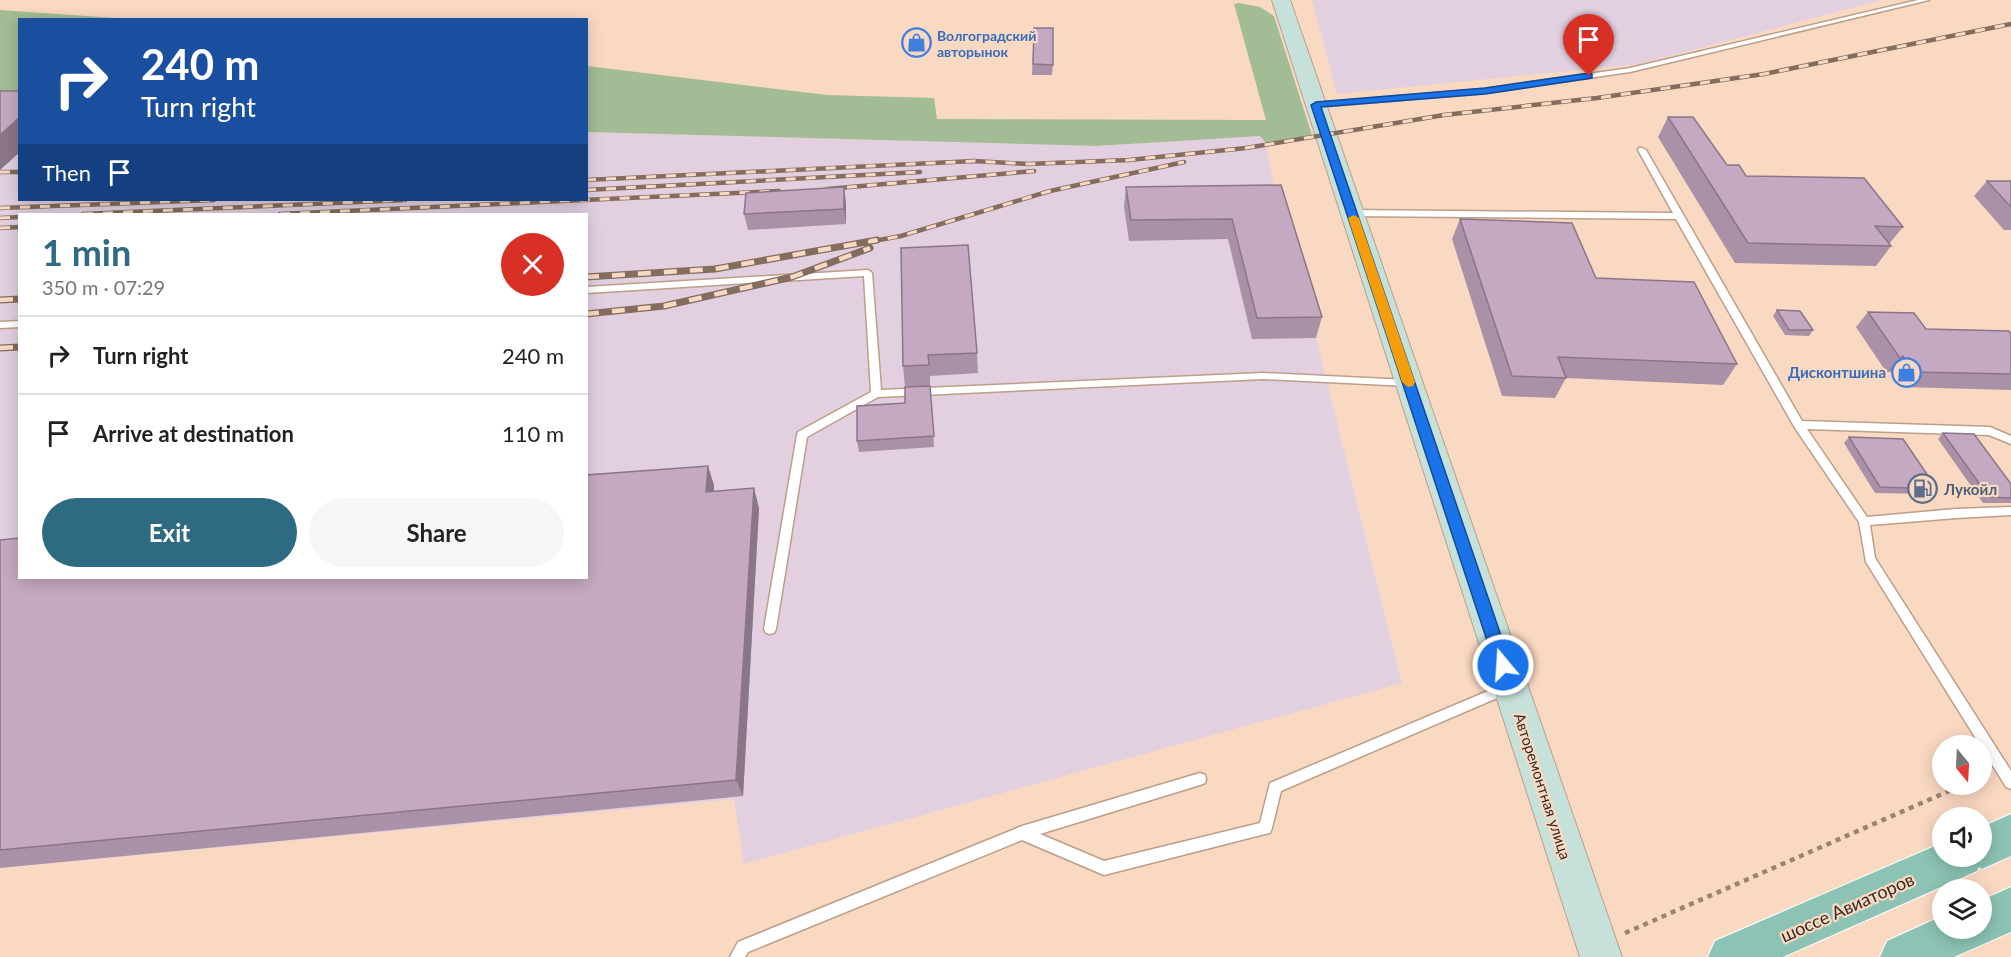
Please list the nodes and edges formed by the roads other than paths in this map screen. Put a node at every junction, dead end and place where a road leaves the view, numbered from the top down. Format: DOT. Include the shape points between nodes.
graph roads {
  1 [pos="1281,0"];
  2 [pos="1926,0"];
  3 [pos="1316,105"];
  4 [pos="1642,150"];
  5 [pos="1352,213"];
  6 [pos="1679,216"];
  7 [pos="588,290"];
  8 [pos="18,324"];
  9 [pos="0,325"];
  10 [pos="1408,383"];
  11 [pos="876,394"];
  12 [pos="1799,425"];
  13 [pos="2011,440"];
  14 [pos="2011,511"];
  15 [pos="1864,521"];
  16 [pos="770,629"];
  17 [pos="1510,687"];
  18 [pos="1200,779"];
  19 [pos="2011,783"];
  20 [pos="1022,833"];
  21 [pos="2011,835"];
  22 [pos="1992,844"];
  23 [pos="1937,867"];
  24 [pos="2011,909"];
  25 [pos="1992,918"];
  26 [pos="1943,939"];
  27 [pos="1598,951"];
  28 [pos="737,957"];
  29 [pos="1731,957"];
  30 [pos="1904,957"];
  1 -- 3 [label="main road, Авторемонтная улица"];
  2 -- 3 [label="lane" via="1630,69 1485,91"];
  3 -- 5 [label="main road, Авторемонтная улица"];
  4 -- 6 [label="lane"];
  5 -- 6 [label="lane"];
  5 -- 10 [label="main road, Авторемонтная улица"];
  6 -- 12 [label="lane"];
  7 -- 11 [label="lane" via="868,273"];
  8 -- 9 [label="lane"];
  10 -- 11 [label="lane" via="1263,376"];
  10 -- 17 [label="main road, Авторемонтная улица"];
  11 -- 16 [label="lane" via="802,435"];
  12 -- 13 [label="lane" via="1990,432"];
  12 -- 15 [label="lane"];
  14 -- 15 [label="lane" via="1957,511"];
  15 -- 19 [label="lane" via="1870,559"];
  17 -- 20 [label="lane" via="1275,787 1265,828 1104,868"];
  17 -- 27 [label="main road, Авторемонтная улица"];
  18 -- 20 [label="lane"];
  20 -- 28 [label="lane" via="743,947"];
  21 -- 22 [label="main road"];
  23 -- 29 [label="main road, шоссе Авиаторов"];
  24 -- 25 [label="main road"];
  26 -- 30 [label="main road"];
}
